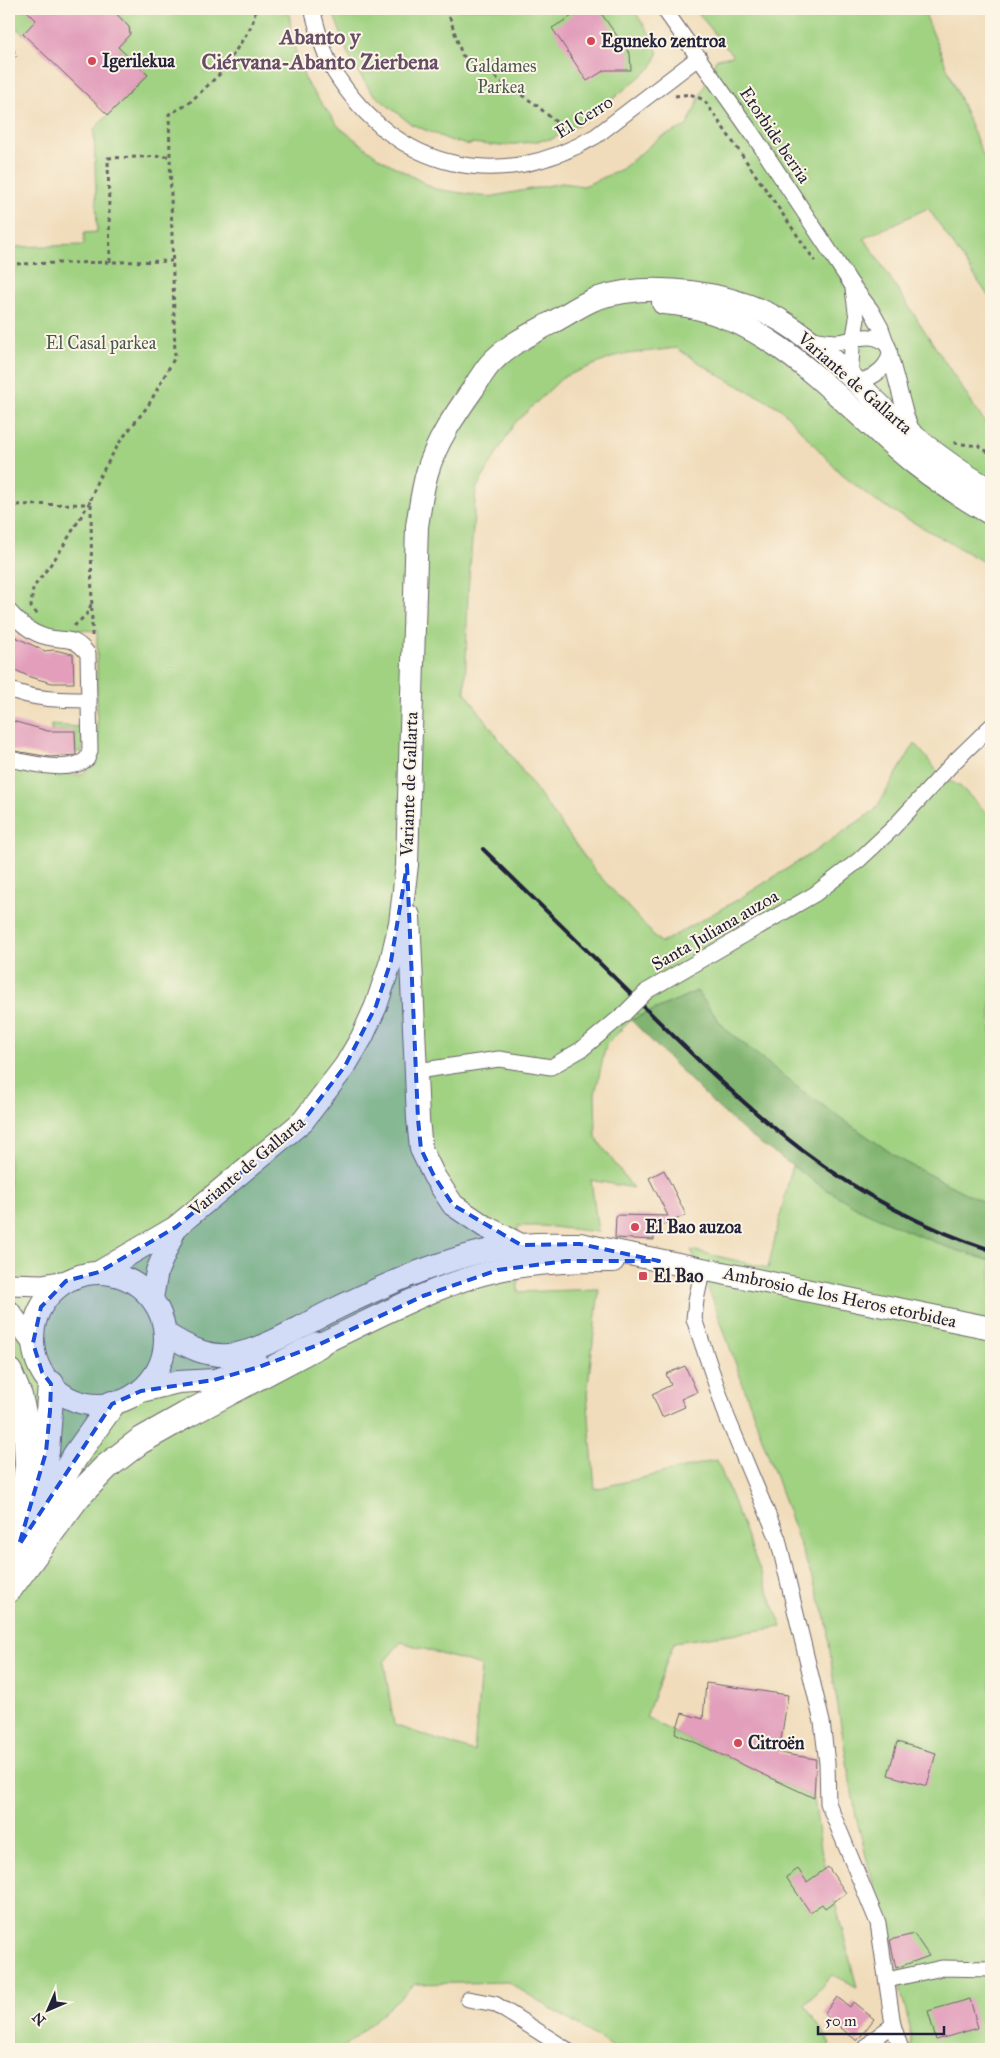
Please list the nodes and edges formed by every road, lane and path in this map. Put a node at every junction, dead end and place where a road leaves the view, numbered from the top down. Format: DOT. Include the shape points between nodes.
graph roads {
  1 [pos="256,9"];
  2 [pos="312,9"];
  3 [pos="447,9"];
  4 [pos="664,9"];
  5 [pos="9,42"];
  6 [pos="16,57"];
  7 [pos="699,57"];
  8 [pos="672,96"];
  9 [pos="568,135"];
  10 [pos="170,156"];
  11 [pos="172,261"];
  12 [pos="815,261"];
  13 [pos="110,262"];
  14 [pos="9,264"];
  15 [pos="852,285"];
  16 [pos="565,316"];
  17 [pos="739,323"];
  18 [pos="806,338"];
  19 [pos="854,338"];
  20 [pos="888,350"];
  21 [pos="852,379"];
  22 [pos="864,420"];
  23 [pos="915,436"];
  24 [pos="951,443"];
  25 [pos="991,454"];
  26 [pos="962,472"];
  27 [pos="991,490"];
  28 [pos="91,499"];
  29 [pos="89,504"];
  30 [pos="9,505"];
  31 [pos="985,507"];
  32 [pos="991,524"];
  33 [pos="92,603"];
  34 [pos="9,611"];
  35 [pos="38,615"];
  36 [pos="68,627"];
  37 [pos="88,654"];
  38 [pos="9,689"];
  39 [pos="89,700"];
  40 [pos="991,726"];
  41 [pos="9,759"];
  42 [pos="407,865"];
  43 [pos="417,1071"];
  44 [pos="176,1227"];
  45 [pos="521,1245"];
  46 [pos="659,1261"];
  47 [pos="703,1268"];
  48 [pos="99,1272"];
  49 [pos="66,1281"];
  50 [pos="9,1284"];
  51 [pos="152,1298"];
  52 [pos="9,1311"];
  53 [pos="991,1328"];
  54 [pos="166,1332"];
  55 [pos="33,1343"];
  56 [pos="318,1345"];
  57 [pos="9,1372"];
  58 [pos="51,1384"];
  59 [pos="141,1391"];
  60 [pos="112,1404"];
  61 [pos="24,1518"];
  62 [pos="14,1555"];
  63 [pos="9,1588"];
  64 [pos="991,1969"];
  65 [pos="887,1980"];
  66 [pos="468,1999"];
  67 [pos="893,2025"];
  68 [pos="566,2049"];
  69 [pos="865,2049"];
  70 [pos="901,2049"];
  1 -- 10 [label="path" via="252,25 222,72 188,105 169,114"];
  2 -- 7 [label="street, El Cerro" via="334,72 362,110 400,141 448,163 505,167 533,163 578,146 596,136"];
  3 -- 9 [label="path" via="462,55 535,104"];
  4 -- 7 [label="street, Etorbide berria"];
  5 -- 6 [label="path"];
  7 -- 15 [label="street, Etorbide berria"];
  8 -- 12 [label="path" via="690,94 704,100"];
  10 -- 11 [label="path"];
  10 -- 13 [label="path" via="108,158"];
  11 -- 13 [label="path"];
  11 -- 28 [label="path" via="175,357 148,406 121,440 97,481"];
  13 -- 14 [label="path"];
  15 -- 19 [label="street, Etorbide berria" via="857,319"];
  15 -- 20 [label="street, Etorbide berria" via="881,328"];
  16 -- 17 [label="main road, Variante de Gallarta" via="653,302 677,304"];
  16 -- 18 [label="main road, Variante de Gallarta" via="594,300 627,291 672,290 702,293 742,304 783,322"];
  16 -- 42 [label="main road, Variante de Gallarta" via="515,342 491,364 449,422 426,474 417,526"];
  17 -- 21 [label="street" via="784,339 836,380"];
  17 -- 22 [label="main road, Variante de Gallarta" via="809,371"];
  18 -- 19 [label="street" via="838,342"];
  18 -- 21 [label="main road, Variante de Gallarta"];
  19 -- 20 [label="street" via="869,336 879,339"];
  19 -- 21 [label="street, Etorbide berria"];
  20 -- 21 [label="street" via="885,368 876,375"];
  20 -- 23 [label="street, Etorbide berria" via="906,416"];
  21 -- 22 [label="street, Etorbide berria" via="856,402"];
  21 -- 23 [label="main road, Variante de Gallarta"];
  22 -- 31 [label="main road, Variante de Gallarta" via="914,463"];
  23 -- 26 [label="main road, Variante de Gallarta"];
  24 -- 25 [label="path" via="979,446"];
  26 -- 27 [label="main road, Variante de Gallarta"];
  26 -- 31 [label="street"];
  28 -- 29 [label="path"];
  28 -- 33 [label="path"];
  29 -- 30 [label="path"];
  29 -- 35 [label="path" via="33,588 31,607"];
  31 -- 32 [label="street"];
  33 -- 36 [label="path" via="76,625"];
  33 -- 37 [label="path" via="92,640"];
  34 -- 37 [label="street" via="30,630 43,636 74,640"];
  37 -- 39 [label="street"];
  38 -- 39 [label="street" via="46,699"];
  39 -- 41 [label="street" via="90,751 82,763 40,766"];
  40 -- 43 [label="street, Santa Juliana auzoa, bridge" via="859,860 815,894 647,991 625,1014 582,1049 552,1067 499,1059"];
  42 -- 43 [label="main road"];
  42 -- 44 [label="main road, Variante de Gallarta" via="392,962 372,1014 345,1066 303,1121"];
  43 -- 45 [label="main road" via="422,1149 434,1176 453,1205"];
  44 -- 48 [label="main road, Variante de Gallarta"];
  44 -- 51 [label="main road, Variante de Gallarta" via="157,1272"];
  45 -- 46 [label="main road" via="580,1244"];
  45 -- 54 [label="main road" via="454,1259 385,1285 236,1354 218,1356 202,1353"];
  46 -- 47 [label="main road, Ambrosio de los Heros etorbidea"];
  46 -- 56 [label="main road" via="566,1261 498,1270 423,1296"];
  47 -- 53 [label="main road, Ambrosio de los Heros etorbidea"];
  47 -- 65 [label="street" via="694,1320 727,1417 778,1539 822,1722 828,1803 878,1923"];
  48 -- 49 [label="main road" via="82,1274"];
  48 -- 51 [label="main road" via="128,1279"];
  49 -- 50 [label="street" via="42,1285"];
  49 -- 55 [label="main road" via="51,1292 41,1307 34,1324"];
  51 -- 54 [label="main road"];
  52 -- 55 [label="street"];
  54 -- 59 [label="main road" via="160,1365"];
  55 -- 58 [label="main road" via="39,1365"];
  56 -- 59 [label="main road" via="236,1375 178,1382"];
  56 -- 63 [label="highway" via="140,1441 106,1467 77,1497"];
  57 -- 61 [label="highway" via="26,1426 28,1464"];
  58 -- 60 [label="main road" via="79,1402"];
  58 -- 61 [label="highway" via="46,1452"];
  59 -- 60 [label="main road"];
  60 -- 62 [label="highway"];
  61 -- 62 [label="highway"];
  64 -- 65 [label="street" via="942,1968"];
  65 -- 67 [label="street"];
  66 -- 68 [label="street" via="495,2004"];
  67 -- 69 [label="street"];
  67 -- 70 [label="street"];
}
